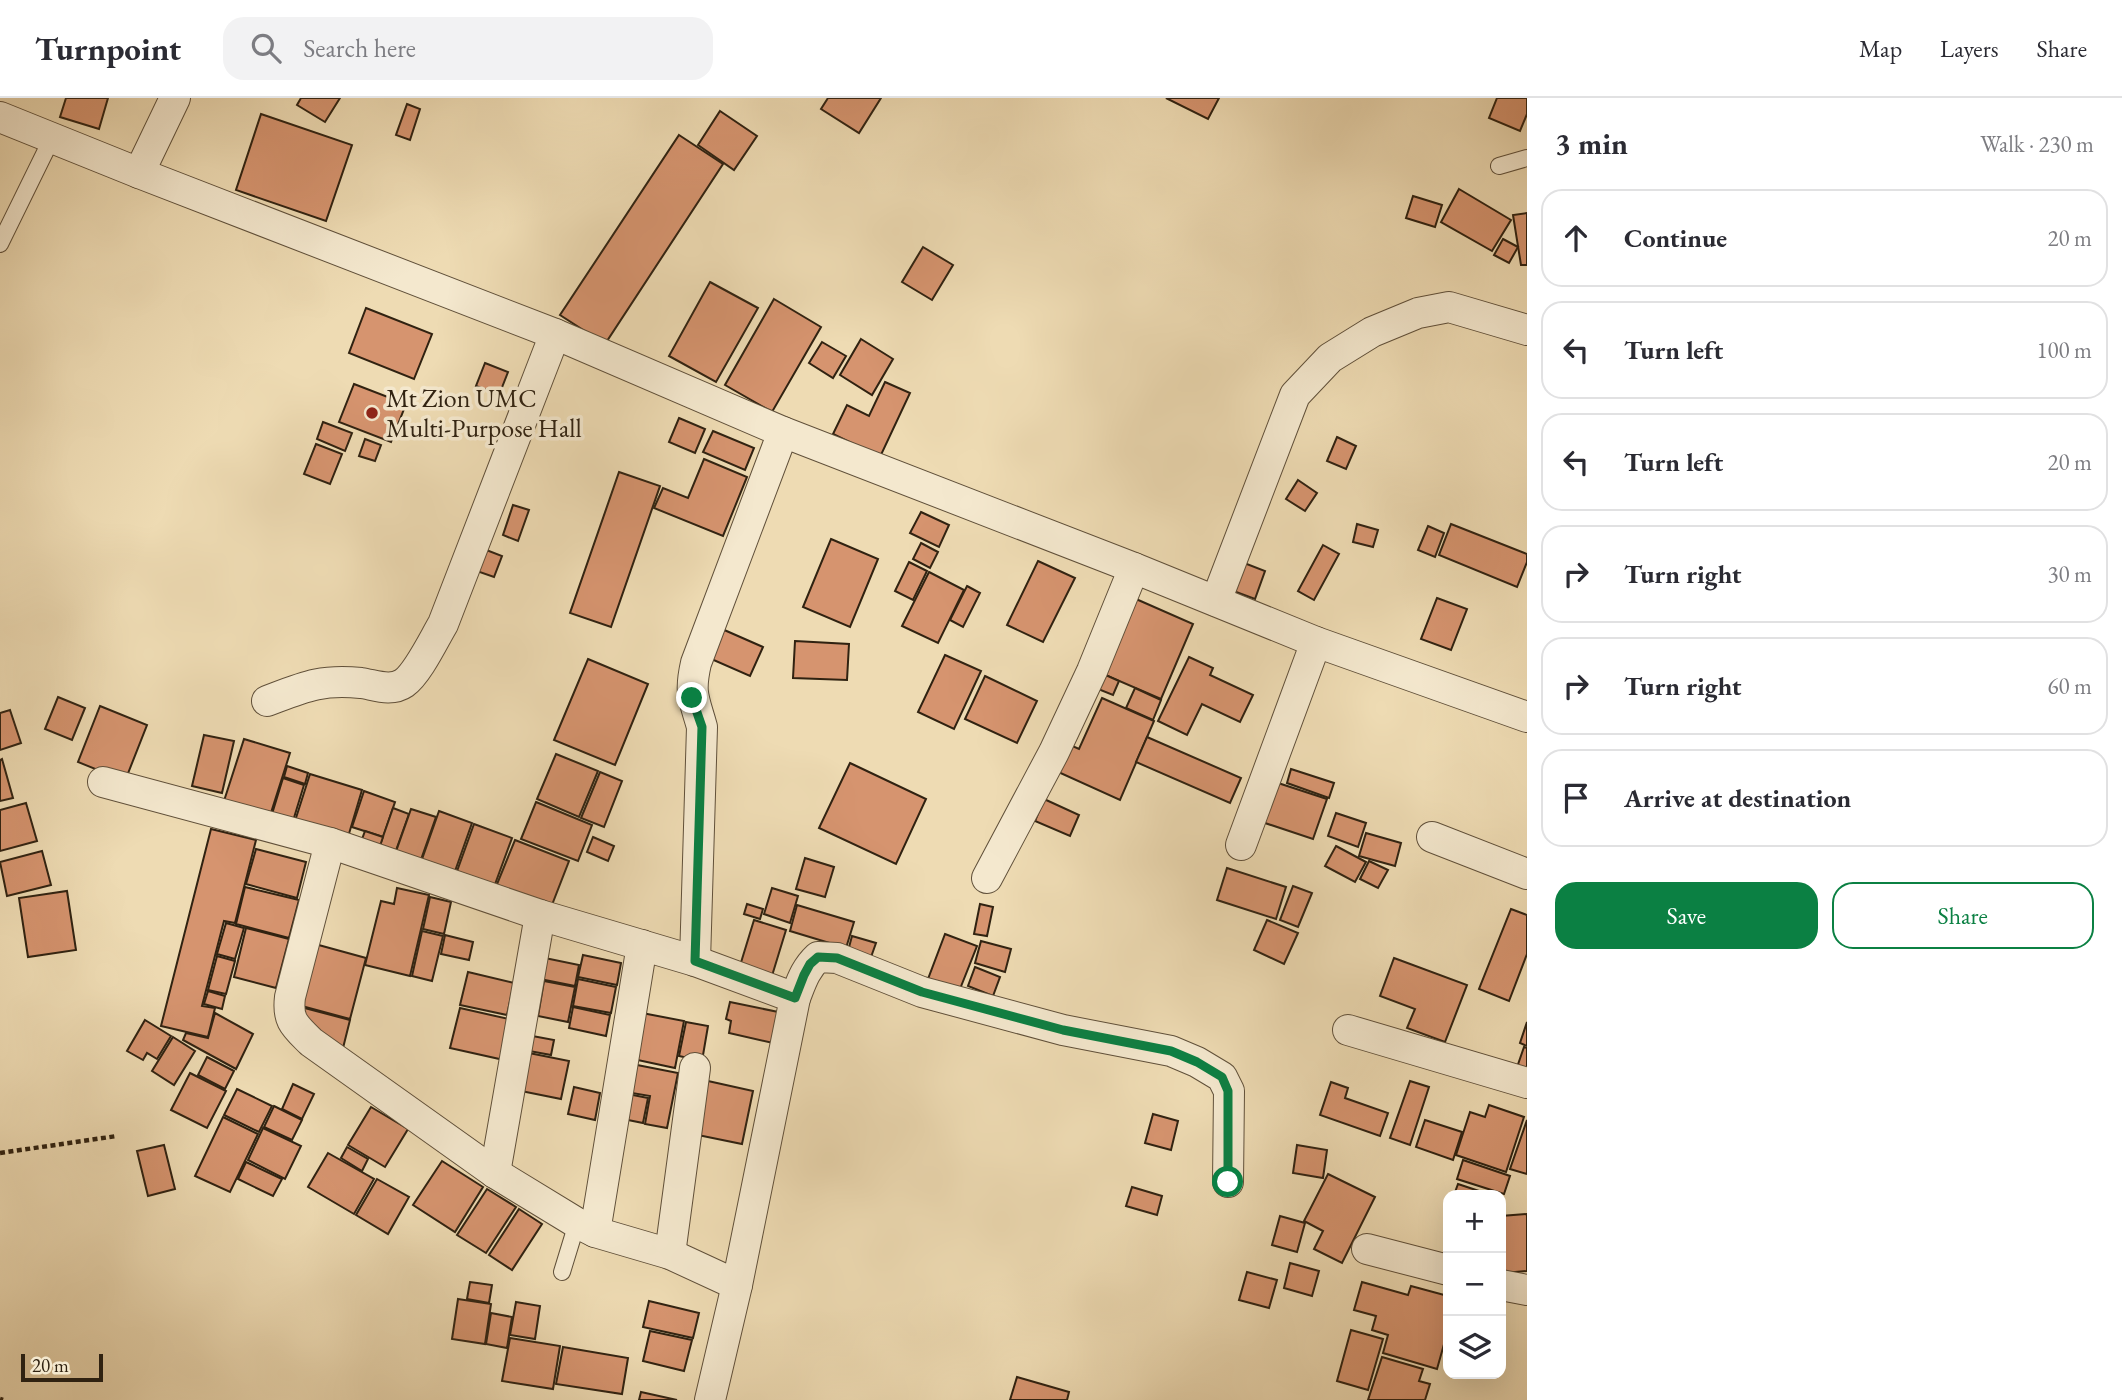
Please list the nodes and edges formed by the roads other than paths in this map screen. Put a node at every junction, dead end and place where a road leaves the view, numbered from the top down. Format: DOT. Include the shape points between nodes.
graph roads {
  1 [pos="175,98"];
  2 [pos="0,117"];
  3 [pos="52,138"];
  4 [pos="1527,158"];
  5 [pos="1499,166"];
  6 [pos="139,173"];
  7 [pos="0,244"];
  8 [pos="1527,330"];
  9 [pos="555,334"];
  10 [pos="783,432"];
  11 [pos="1134,568"];
  12 [pos="1216,601"];
  13 [pos="1316,642"];
  14 [pos="267,701"];
  15 [pos="1527,718"];
  16 [pos="103,782"];
  17 [pos="1432,837"];
  18 [pos="330,843"];
  19 [pos="1241,845"];
  20 [pos="1527,874"];
  21 [pos="987,878"];
  22 [pos="540,915"];
  23 [pos="642,945"];
  24 [pos="695,961"];
  25 [pos="795,998"];
  26 [pos="1348,1030"];
  27 [pos="695,1068"];
  28 [pos="1527,1083"];
  29 [pos="495,1172"];
  30 [pos="1228,1182"];
  31 [pos="586,1228"];
  32 [pos="1367,1249"];
  33 [pos="670,1254"];
  34 [pos="1443,1269"];
  35 [pos="562,1272"];
  36 [pos="737,1285"];
  37 [pos="1506,1286"];
  38 [pos="1527,1290"];
  39 [pos="710,1400"];
  1 -- 6 [label="street"];
  2 -- 3 [label="street"];
  3 -- 6 [label="street"];
  3 -- 7 [label="lane"];
  4 -- 5 [label="lane"];
  6 -- 9 [label="street"];
  8 -- 12 [label="street" via="1449,307 1418,313 1372,332 1330,358 1295,395"];
  9 -- 10 [label="street"];
  9 -- 14 [label="street" via="443,624 423,659 404,683 389,688 329,681"];
  10 -- 11 [label="street"];
  10 -- 24 [label="street" via="692,680 692,698 702,727"];
  11 -- 12 [label="street"];
  11 -- 21 [label="street" via="1054,752"];
  12 -- 13 [label="street"];
  13 -- 15 [label="street"];
  13 -- 19 [label="street"];
  16 -- 18 [label="street"];
  17 -- 20 [label="street"];
  18 -- 22 [label="street"];
  18 -- 29 [label="street" via="290,997 292,1022 311,1042"];
  22 -- 23 [label="street"];
  22 -- 29 [label="street"];
  23 -- 24 [label="street"];
  23 -- 31 [label="street"];
  24 -- 25 [label="street"];
  25 -- 30 [label="street" via="810,964 818,957 837,958 922,992 1063,1030 1171,1051 1197,1062 1222,1077 1228,1091"];
  25 -- 36 [label="street"];
  26 -- 28 [label="street"];
  27 -- 33 [label="street"];
  29 -- 31 [label="street"];
  31 -- 33 [label="street"];
  31 -- 35 [label="lane"];
  32 -- 34 [label="street"];
  33 -- 36 [label="street"];
  36 -- 39 [label="street"];
  37 -- 38 [label="street"];
}
